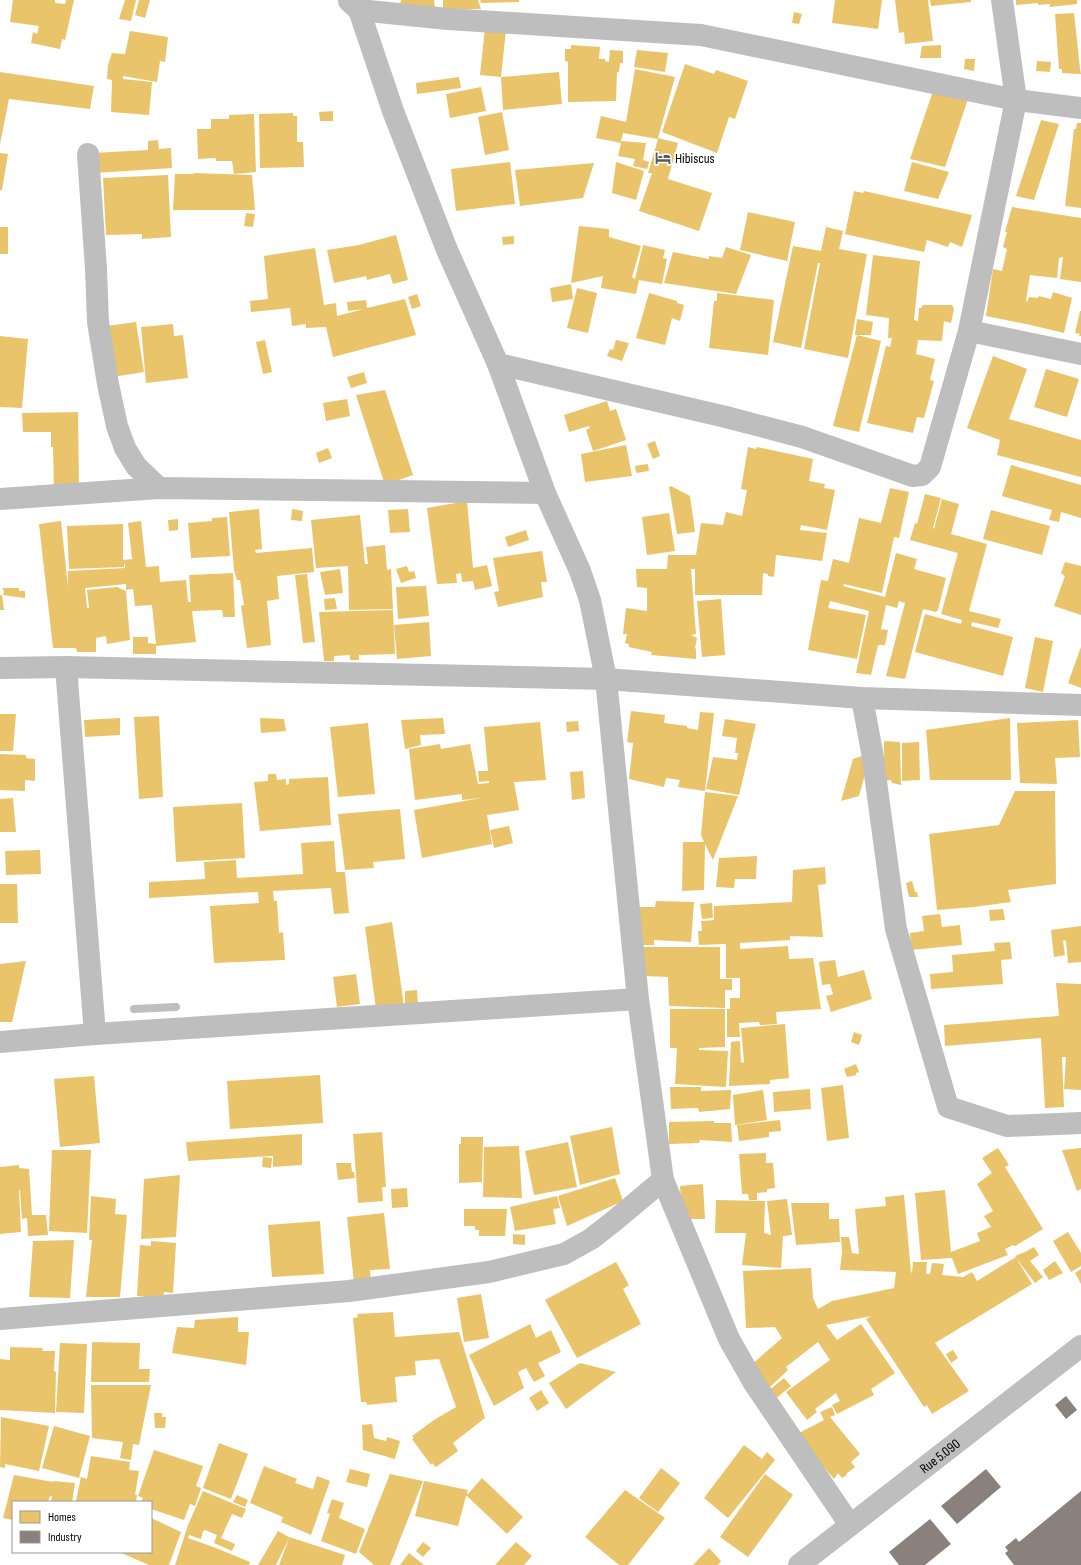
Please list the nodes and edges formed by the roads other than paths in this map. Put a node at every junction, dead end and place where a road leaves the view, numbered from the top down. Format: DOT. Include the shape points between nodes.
graph roads {
  1 [pos="1002,0"];
  2 [pos="356,3"];
  3 [pos="1016,100"];
  4 [pos="1081,108"];
  5 [pos="88,154"];
  6 [pos="969,331"];
  7 [pos="1081,354"];
  8 [pos="498,364"];
  9 [pos="159,488"];
  10 [pos="545,493"];
  11 [pos="0,499"];
  12 [pos="0,668"];
  13 [pos="66,668"];
  14 [pos="606,679"];
  15 [pos="862,698"];
  16 [pos="1081,705"];
  17 [pos="638,999"];
  18 [pos="95,1034"];
  19 [pos="0,1042"];
  20 [pos="1081,1123"];
  21 [pos="663,1180"];
  22 [pos="0,1319"];
  23 [pos="1081,1346"];
  24 [pos="850,1525"];
  25 [pos="799,1565"];
  1 -- 3 [label="street"];
  2 -- 3 [label="street" via="448,19 701,35"];
  2 -- 8 [label="street" via="393,111 444,243"];
  3 -- 4 [label="street"];
  3 -- 6 [label="street"];
  5 -- 9 [label="street" via="98,322 108,384 117,426 125,448 136,466"];
  6 -- 7 [label="street"];
  6 -- 8 [label="street" via="930,467 922,475 913,476 802,437"];
  8 -- 10 [label="street"];
  9 -- 10 [label="street"];
  9 -- 11 [label="street"];
  10 -- 14 [label="street" via="580,571 590,600"];
  12 -- 13 [label="street"];
  13 -- 14 [label="street"];
  13 -- 18 [label="street"];
  14 -- 15 [label="street"];
  14 -- 17 [label="street"];
  15 -- 16 [label="street"];
  15 -- 20 [label="street" via="872,752 896,929 948,1107 1007,1126"];
  17 -- 18 [label="street"];
  17 -- 21 [label="street"];
  18 -- 19 [label="street"];
  21 -- 22 [label="street" via="614,1221 564,1254 489,1272 349,1291"];
  21 -- 24 [label="street" via="729,1339 754,1383"];
  23 -- 24 [label="street, Rue 5.090"];
  24 -- 25 [label="street, Rue 5.090"];
}
